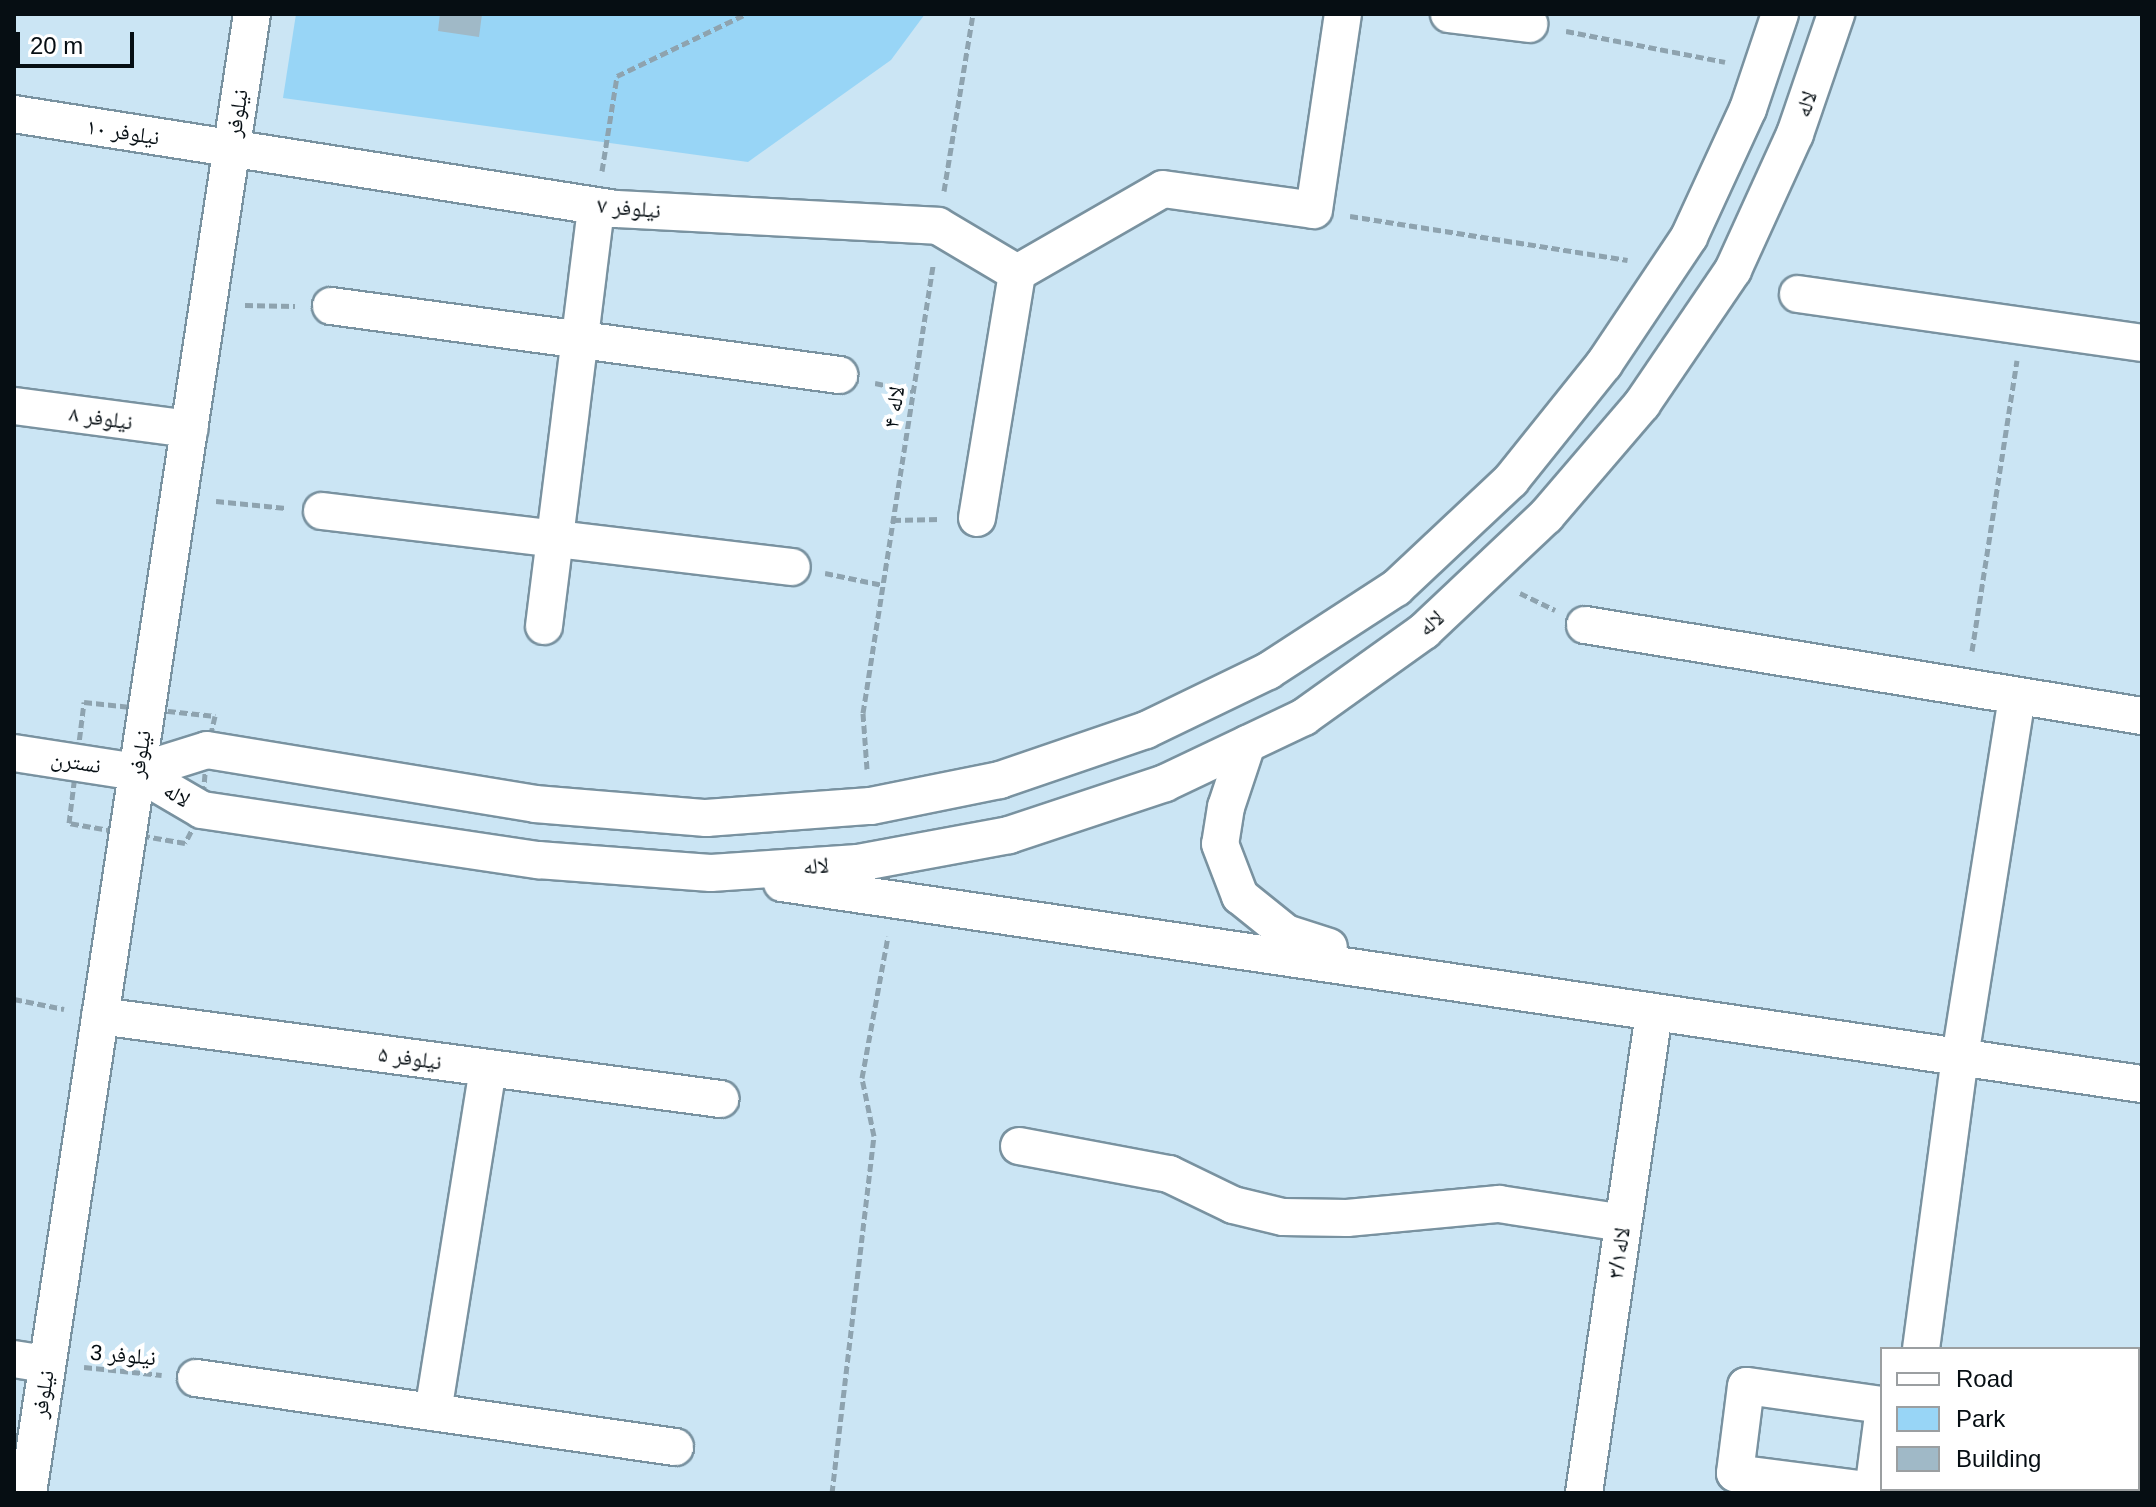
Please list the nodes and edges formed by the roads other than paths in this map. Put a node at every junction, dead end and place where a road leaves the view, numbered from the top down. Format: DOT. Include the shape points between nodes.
graph roads {
  1 [pos="252,14"];
  2 [pos="1343,14"];
  3 [pos="1449,14"];
  4 [pos="1780,14"];
  5 [pos="1836,14"];
  6 [pos="1529,24"];
  7 [pos="14,114"];
  8 [pos="232,150"];
  9 [pos="596,206"];
  10 [pos="1017,273"];
  11 [pos="1798,294"];
  12 [pos="331,306"];
  13 [pos="580,340"];
  14 [pos="2142,343"];
  15 [pos="839,375"];
  16 [pos="14,406"];
  17 [pos="189,429"];
  18 [pos="322,511"];
  19 [pos="977,518"];
  20 [pos="555,538"];
  21 [pos="792,567"];
  22 [pos="1585,625"];
  23 [pos="544,626"];
  24 [pos="2017,696"];
  25 [pos="2142,716"];
  26 [pos="1247,744"];
  27 [pos="14,753"];
  28 [pos="137,772"];
  29 [pos="711,873"];
  30 [pos="1426,978"];
  31 [pos="1654,1012"];
  32 [pos="100,1016"];
  33 [pos="1960,1057"];
  34 [pos="488,1068"];
  35 [pos="2142,1084"];
  36 [pos="720,1099"];
  37 [pos="1019,1146"];
  38 [pos="1623,1223"];
  39 [pos="1921,1347"];
  40 [pos="31,1361"];
  41 [pos="196,1378"];
  42 [pos="1880,1405"];
  43 [pos="433,1412"];
  44 [pos="1880,1438"];
  45 [pos="675,1447"];
  46 [pos="28,1493"];
  47 [pos="1584,1493"];
  1 -- 8 [label="street, نیلوفر"];
  2 -- 10 [label="street" via="1314,210 1163,189"];
  3 -- 6 [label="street"];
  4 -- 28 [label="street, لاله" via="1748,109 1689,237 1604,364 1511,480 1396,588 1268,671 1146,730 1000,780 871,806 706,818 550,805 207,750"];
  5 -- 26 [label="street, لاله" via="1795,134 1733,270 1642,404 1546,516 1424,631 1304,717"];
  7 -- 8 [label="street, نیلوفر ۱۰"];
  8 -- 9 [label="street, نیلوفر ۷"];
  8 -- 17 [label="street, نیلوفر"];
  9 -- 10 [label="street, نیلوفر ۷" via="938,226"];
  9 -- 13 [label="street"];
  10 -- 19 [label="street"];
  11 -- 14 [label="street"];
  12 -- 13 [label="street"];
  13 -- 15 [label="street"];
  13 -- 20 [label="street"];
  16 -- 17 [label="street, نیلوفر ۸"];
  17 -- 28 [label="street, نیلوفر"];
  18 -- 20 [label="street"];
  20 -- 21 [label="street"];
  20 -- 23 [label="street"];
  22 -- 24 [label="street"];
  24 -- 25 [label="street"];
  24 -- 33 [label="street"];
  26 -- 29 [label="street, لاله" via="1165,783 1009,835 858,863"];
  26 -- 30 [label="street" via="1220,844 1240,896 1286,933"];
  27 -- 28 [label="street, نسترن"];
  28 -- 29 [label="street, لاله" via="202,810 538,860"];
  28 -- 32 [label="street, نیلوفر"];
  29 -- 30 [label="street"];
  30 -- 31 [label="street"];
  31 -- 33 [label="street"];
  31 -- 38 [label="street, لاله۳/۱"];
  32 -- 34 [label="street, نیلوفر ۵"];
  32 -- 40 [label="street, نیلوفر"];
  33 -- 35 [label="street"];
  33 -- 39 [label="street"];
  34 -- 36 [label="street, نیلوفر ۵"];
  34 -- 43 [label="street"];
  37 -- 38 [label="street" via="1169,1174 1233,1205 1283,1217 1347,1218 1499,1204"];
  38 -- 47 [label="street, لاله۳/۱"];
  40 -- 46 [label="street, نیلوفر"];
  41 -- 43 [label="street"];
  42 -- 44 [label="street" via="1746,1386 1735,1473 1873,1491"];
  43 -- 45 [label="street"];
}
